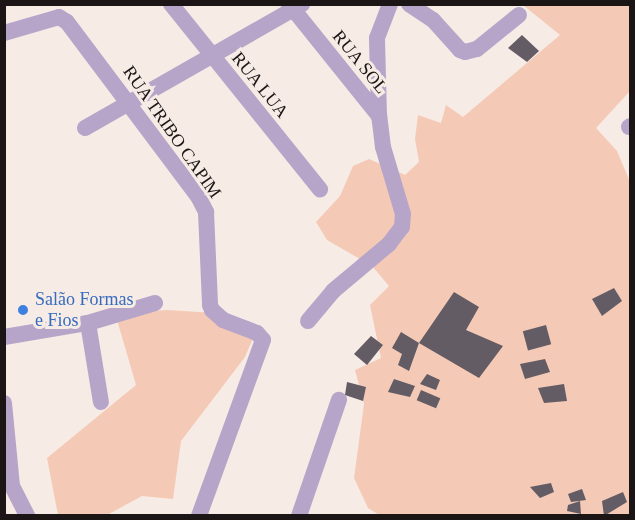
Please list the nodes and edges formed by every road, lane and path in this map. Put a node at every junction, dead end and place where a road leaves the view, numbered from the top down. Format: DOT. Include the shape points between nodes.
graph roads {
  1 [pos="171,4"];
  2 [pos="390,4"];
  3 [pos="409,4"];
  4 [pos="294,6"];
  5 [pos="519,15"];
  6 [pos="4,33"];
  7 [pos="211,57"];
  8 [pos="129,104"];
  9 [pos="379,116"];
  10 [pos="85,128"];
  11 [pos="320,189"];
  12 [pos="154,303"];
  13 [pos="308,321"];
  14 [pos="88,323"];
  15 [pos="4,337"];
  16 [pos="339,400"];
  17 [pos="101,402"];
  18 [pos="4,403"];
  19 [pos="27,516"];
  20 [pos="199,516"];
  21 [pos="298,516"];
  1 -- 7 [label="street, RUA LUA"];
  2 -- 9 [label="street" via="377,38"];
  3 -- 5 [label="street" via="433,20 465,52 477,49"];
  4 -- 7 [label="street"];
  4 -- 9 [label="street, RUA SOL"];
  6 -- 8 [label="street, RUA TRIBO CAPIM" via="58,17 64,19"];
  7 -- 8 [label="street"];
  7 -- 11 [label="street, RUA LUA"];
  8 -- 10 [label="street"];
  8 -- 20 [label="street, RUA TRIBO CAPIM" via="206,212 212,310 223,320 257,333 263,340"];
  9 -- 13 [label="street" via="383,147 403,214 402,226 389,244 333,291"];
  12 -- 14 [label="street"];
  14 -- 15 [label="street"];
  14 -- 17 [label="street"];
  16 -- 21 [label="street"];
  18 -- 19 [label="street" via="12,486"];
}
